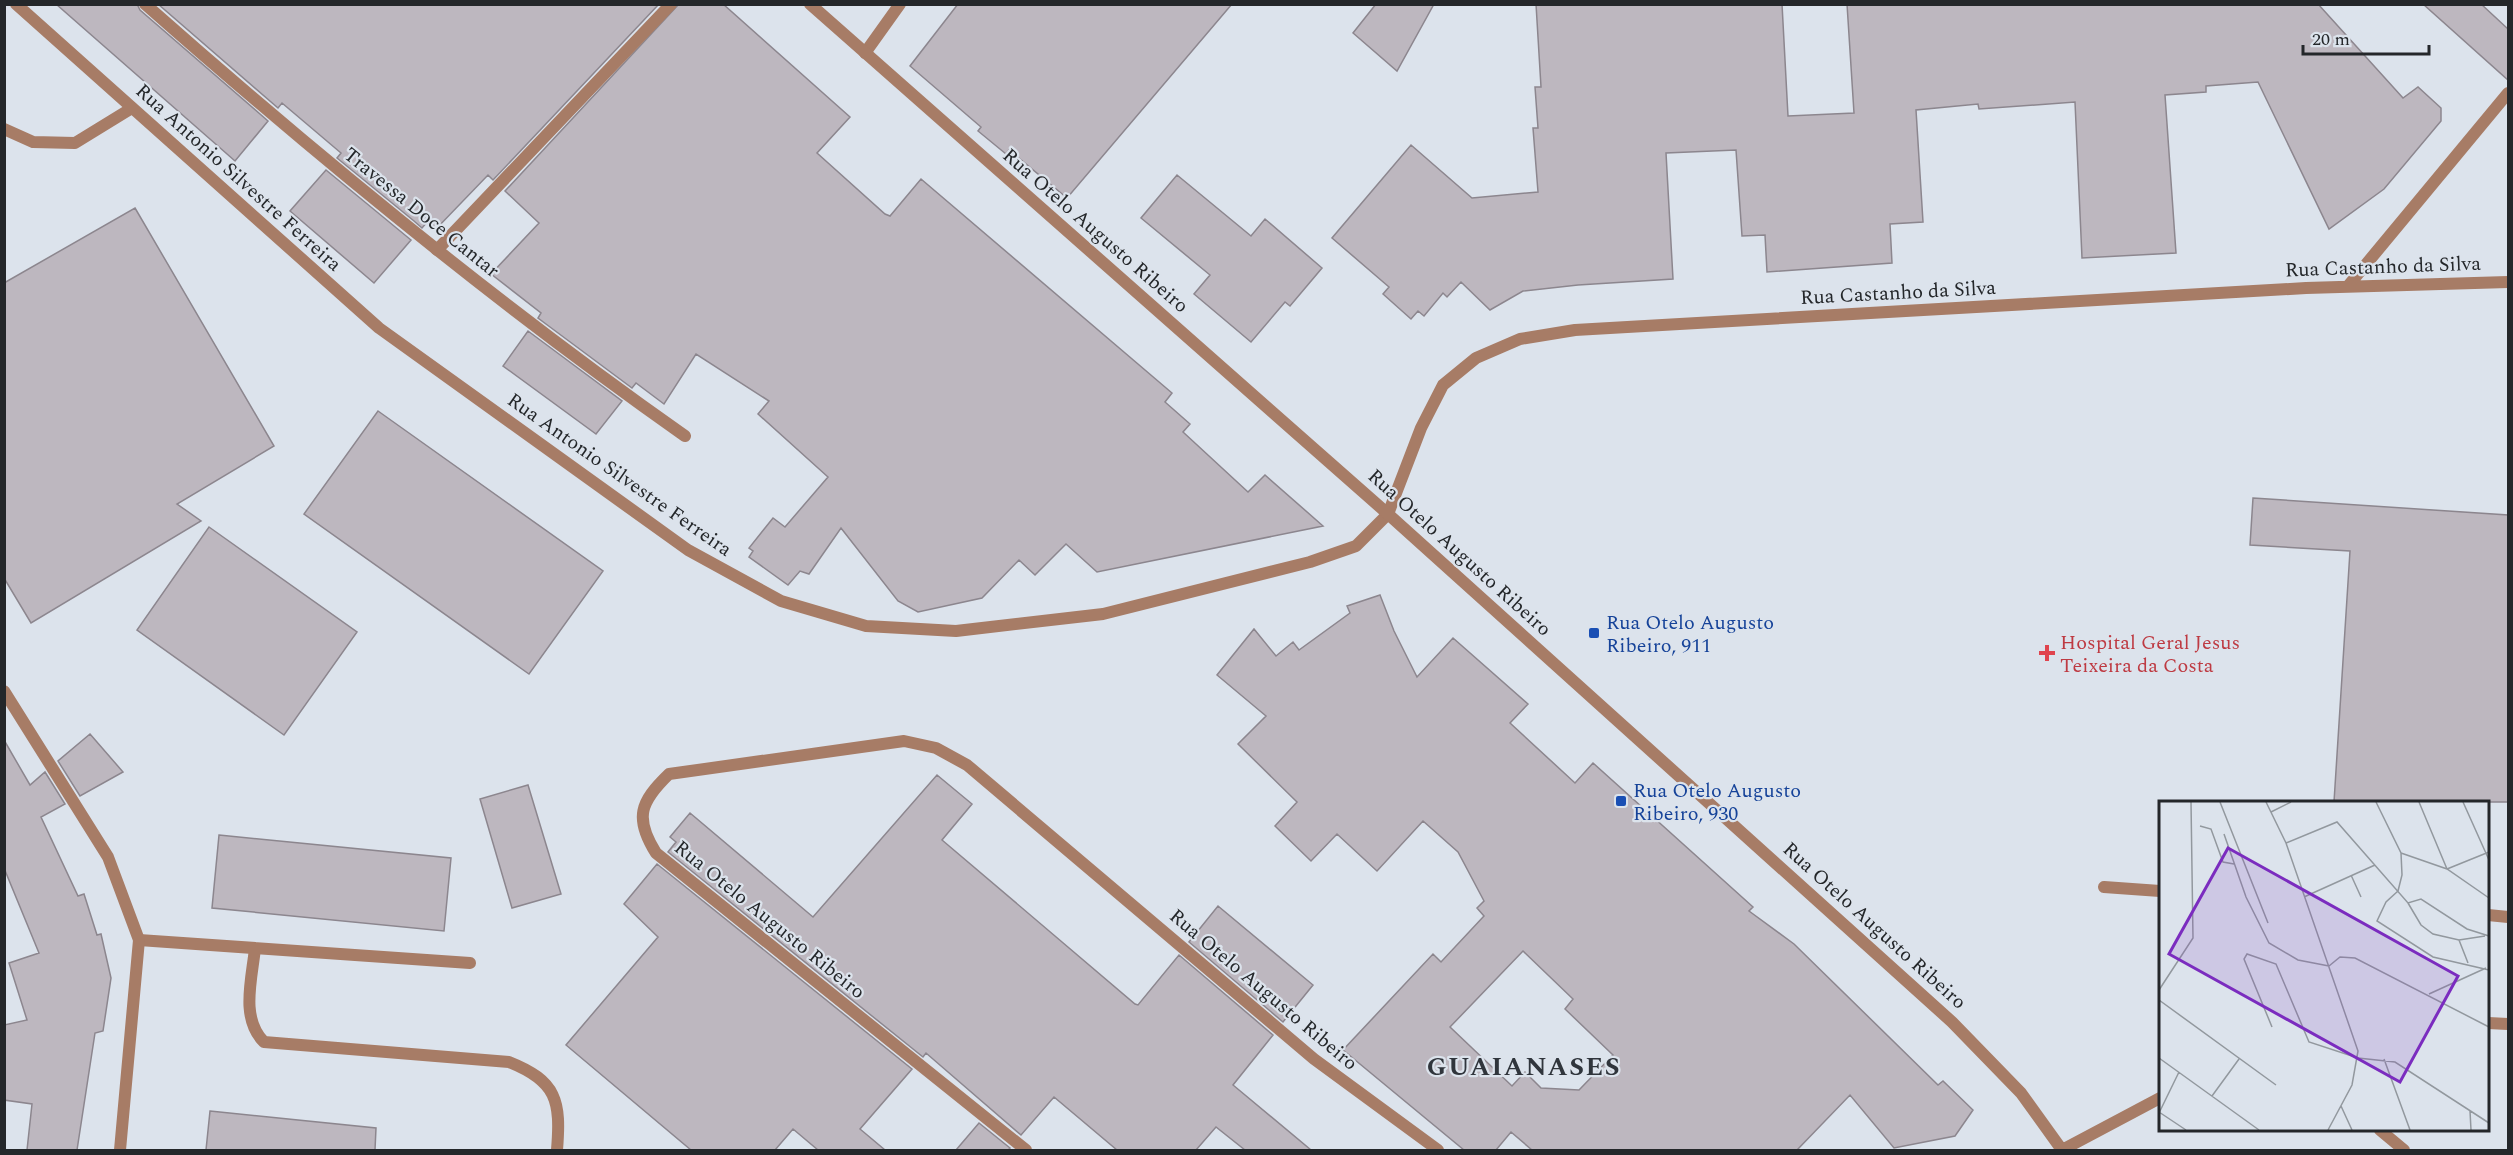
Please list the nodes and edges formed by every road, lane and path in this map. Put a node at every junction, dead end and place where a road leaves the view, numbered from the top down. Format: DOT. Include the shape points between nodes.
graph roads {
  1 [pos="16,4"];
  2 [pos="145,4"];
  3 [pos="671,4"];
  4 [pos="810,4"];
  5 [pos="900,4"];
  6 [pos="865,53"];
  7 [pos="2508,93"];
  8 [pos="132,108"];
  9 [pos="4,129"];
  10 [pos="437,250"];
  11 [pos="2508,282"];
  12 [pos="2348,286"];
  13 [pos="685,436"];
  14 [pos="1388,513"];
  15 [pos="4,691"];
  16 [pos="2104,887"];
  17 [pos="2159,891"];
  18 [pos="2489,915"];
  19 [pos="2508,917"];
  20 [pos="139,940"];
  21 [pos="255,948"];
  22 [pos="471,963"];
  23 [pos="2489,1023"];
  24 [pos="2508,1024"];
  25 [pos="2159,1099"];
  26 [pos="2381,1131"];
  27 [pos="120,1150"];
  28 [pos="557,1150"];
  29 [pos="1026,1150"];
  30 [pos="1438,1150"];
  31 [pos="2061,1150"];
  32 [pos="2404,1150"];
  1 -- 8 [label="street, Rua Antonio Silvestre Ferreira"];
  2 -- 10 [label="street, Travessa Doce Cantar"];
  3 -- 10 [label="street"];
  4 -- 6 [label="street, Rua Otelo Augusto Ribeiro"];
  5 -- 6 [label="street"];
  6 -- 14 [label="street, Rua Otelo Augusto Ribeiro"];
  7 -- 12 [label="street"];
  8 -- 9 [label="street" via="75,143 33,142"];
  8 -- 14 [label="street, Rua Antonio Silvestre Ferreira" via="379,328 688,550 781,601 866,626 956,631 1103,614 1310,562 1356,546"];
  10 -- 13 [label="street, Travessa Doce Cantar" via="581,362"];
  11 -- 12 [label="street, Rua Castanho da Silva"];
  12 -- 14 [label="street, Rua Castanho da Silva" via="1575,330 1520,339 1476,358 1443,385 1420,428"];
  14 -- 31 [label="street, Rua Otelo Augusto Ribeiro" via="1952,1022 2021,1092"];
  15 -- 20 [label="street" via="108,857"];
  16 -- 17 [label="street"];
  18 -- 19 [label="street"];
  20 -- 21 [label="street"];
  20 -- 27 [label="street"];
  21 -- 22 [label="street"];
  21 -- 28 [label="street" via="249,1015 255,1033 264,1042 509,1062 534,1072 554,1093 559,1123"];
  23 -- 24 [label="street"];
  25 -- 31 [label="street"];
  26 -- 32 [label="street"];
  29 -- 30 [label="street, Rua Otelo Augusto Ribeiro" via="656,853 644,833 641,814 651,792 669,774 904,741 936,748 967,765 1314,1059"];
}
